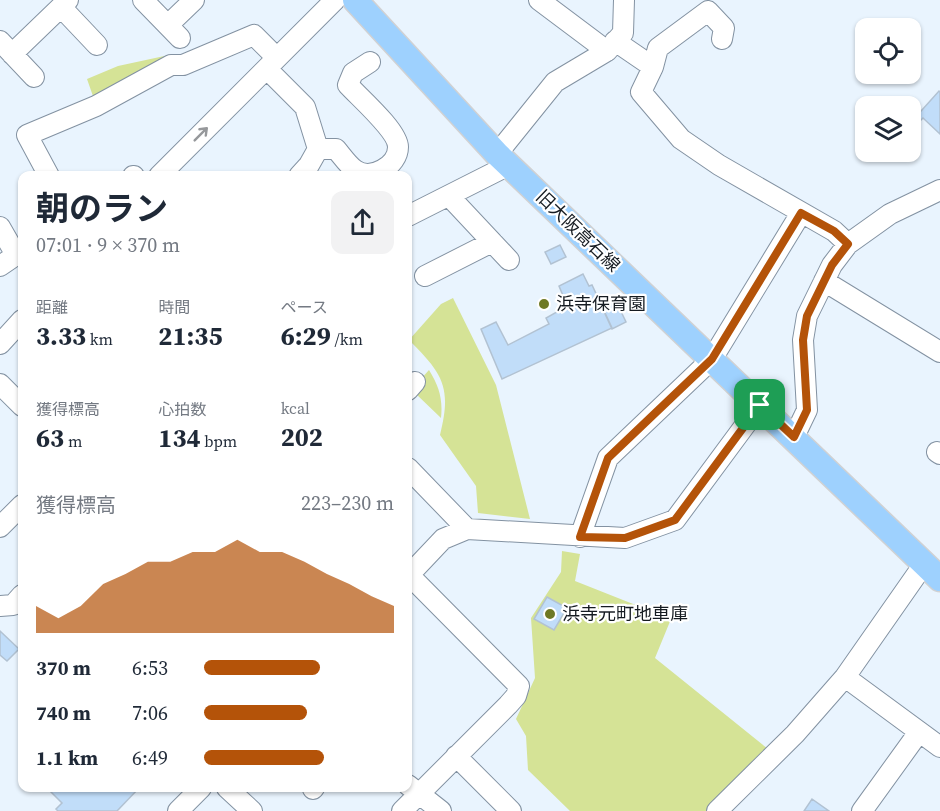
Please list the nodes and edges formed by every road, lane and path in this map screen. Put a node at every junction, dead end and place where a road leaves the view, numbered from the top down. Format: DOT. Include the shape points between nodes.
graph roads {
  1 [pos="143,0"];
  2 [pos="194,0"];
  3 [pos="335,0"];
  4 [pos="355,0"];
  5 [pos="539,0"];
  6 [pos="627,1"];
  7 [pos="64,3"];
  8 [pos="722,39"];
  9 [pos="97,45"];
  10 [pos="611,46"];
  11 [pos="6,47"];
  12 [pos="370,62"];
  13 [pos="272,63"];
  14 [pos="653,67"];
  15 [pos="34,77"];
  16 [pos="318,149"];
  17 [pos="503,160"];
  18 [pos="46,171"];
  19 [pos="164,171"];
  20 [pos="303,171"];
  21 [pos="356,171"];
  22 [pos="380,171"];
  23 [pos="940,190"];
  24 [pos="449,196"];
  25 [pos="801,213"];
  26 [pos="412,214"];
  27 [pos="0,227"];
  28 [pos="492,242"];
  29 [pos="848,244"];
  30 [pos="13,257"];
  31 [pos="509,260"];
  32 [pos="425,276"];
  33 [pos="824,281"];
  34 [pos="18,324"];
  35 [pos="0,344"];
  36 [pos="940,352"];
  37 [pos="712,359"];
  38 [pos="0,384"];
  39 [pos="18,402"];
  40 [pos="760,405"];
  41 [pos="794,437"];
  42 [pos="412,472"];
  43 [pos="18,509"];
  44 [pos="0,528"];
  45 [pos="467,529"];
  46 [pos="580,537"];
  47 [pos="412,571"];
  48 [pos="932,571"];
  49 [pos="412,579"];
  50 [pos="845,677"];
  51 [pos="919,732"];
  52 [pos="940,747"];
  53 [pos="456,756"];
  54 [pos="414,789"];
  55 [pos="197,792"];
  56 [pos="231,792"];
  57 [pos="178,811"];
  58 [pos="252,811"];
  59 [pos="402,811"];
  60 [pos="441,811"];
  61 [pos="511,811"];
  62 [pos="717,811"];
  63 [pos="862,811"];
  1 -- 2 [label="street" via="174,32"];
  3 -- 13 [label="street"];
  4 -- 17 [label="main road, 旧大阪高石線"];
  5 -- 10 [label="street"];
  6 -- 10 [label="street" via="622,33"];
  7 -- 9 [label="street"];
  7 -- 11 [label="street"];
  8 -- 14 [label="street" via="724,28 708,11 658,48"];
  10 -- 14 [label="street"];
  10 -- 17 [label="street" via="555,82"];
  11 -- 15 [label="street"];
  12 -- 22 [label="street" via="354,73 348,85 393,134 398,147 394,160"];
  13 -- 16 [label="street" via="305,107"];
  13 -- 18 [label="street" via="254,35 183,65 171,65 96,106 27,135"];
  19 -- 13 [label="street, one-way"];
  14 -- 25 [label="street" via="641,92 681,139"];
  16 -- 20 [label="street"];
  16 -- 21 [label="street" via="336,149"];
  17 -- 24 [label="street"];
  17 -- 37 [label="main road, 旧大阪高石線"];
  23 -- 29 [label="street" via="890,214"];
  24 -- 26 [label="street"];
  24 -- 28 [label="street"];
  25 -- 29 [label="street" via="834,231"];
  25 -- 37 [label="street"];
  27 -- 30 [label="street"];
  28 -- 31 [label="street"];
  28 -- 32 [label="street"];
  29 -- 33 [label="street"];
  33 -- 36 [label="street"];
  33 -- 41 [label="street" via="807,316 803,340 807,410"];
  34 -- 35 [label="street"];
  37 -- 40 [label="main road, 旧大阪高石線"];
  37 -- 46 [label="street" via="608,458"];
  38 -- 39 [label="street"];
  40 -- 41 [label="main road, 旧大阪高石線"];
  40 -- 46 [label="street" via="675,520 625,538"];
  41 -- 48 [label="main road, 旧大阪高石線"];
  42 -- 45 [label="street"];
  43 -- 44 [label="street"];
  45 -- 46 [label="street"];
  45 -- 47 [label="street" via="443,539"];
  48 -- 50 [label="street"];
  49 -- 53 [label="street" via="519,686 508,705"];
  50 -- 51 [label="street"];
  50 -- 62 [label="street" via="795,734"];
  51 -- 52 [label="street"];
  51 -- 63 [label="street"];
  53 -- 54 [label="street"];
  53 -- 61 [label="street"];
  54 -- 59 [label="street"];
  54 -- 60 [label="street"];
  55 -- 57 [label="street"];
  56 -- 58 [label="street"];
}
